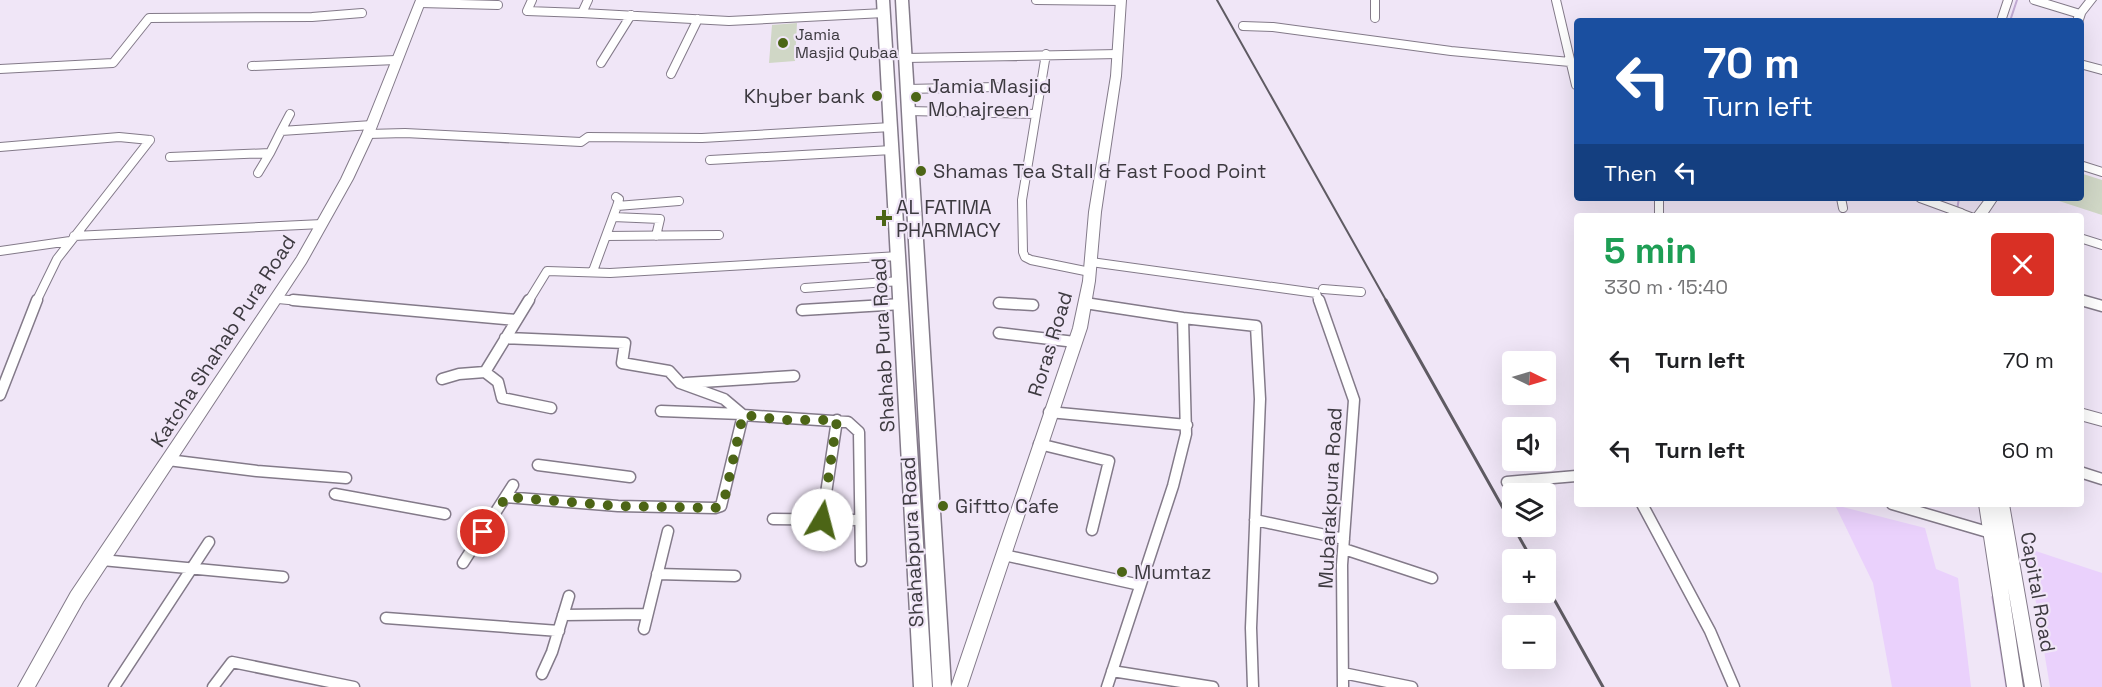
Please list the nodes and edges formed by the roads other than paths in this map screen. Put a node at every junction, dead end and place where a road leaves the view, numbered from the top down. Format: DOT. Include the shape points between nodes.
graph roads {
  1 [pos="532,0"];
  2 [pos="588,0"];
  3 [pos="902,0"];
  4 [pos="1036,0"];
  5 [pos="1375,0"];
  6 [pos="1556,0"];
  7 [pos="2008,0"];
  8 [pos="2034,0"];
  9 [pos="2091,0"];
  10 [pos="1121,1"];
  11 [pos="420,2"];
  12 [pos="498,5"];
  13 [pos="883,7"];
  14 [pos="362,13"];
  15 [pos="582,13"];
  16 [pos="631,15"];
  17 [pos="1375,18"];
  18 [pos="2002,18"];
  19 [pos="2079,18"];
  20 [pos="698,19"];
  21 [pos="1243,26"];
  22 [pos="1046,54"];
  23 [pos="1118,54"];
  24 [pos="906,58"];
  25 [pos="396,60"];
  26 [pos="1570,62"];
  27 [pos="602,63"];
  28 [pos="2084,65"];
  29 [pos="252,66"];
  30 [pos="0,69"];
  31 [pos="2102,70"];
  32 [pos="671,74"];
  33 [pos="1574,78"];
  34 [pos="996,87"];
  35 [pos="907,89"];
  36 [pos="909,111"];
  37 [pos="290,114"];
  38 [pos="1036,114"];
  39 [pos="891,127"];
  40 [pos="370,129"];
  41 [pos="281,131"];
  42 [pos="0,147"];
  43 [pos="892,150"];
  44 [pos="270,153"];
  45 [pos="170,157"];
  46 [pos="710,160"];
  47 [pos="2084,166"];
  48 [pos="2102,172"];
  49 [pos="258,173"];
  50 [pos="679,201"];
  51 [pos="1841,201"];
  52 [pos="1946,202"];
  53 [pos="1843,208"];
  54 [pos="1961,213"];
  55 [pos="613,217"];
  56 [pos="322,224"];
  57 [pos="719,235"];
  58 [pos="606,236"];
  59 [pos="657,236"];
  60 [pos="915,238"];
  61 [pos="72,239"];
  62 [pos="2084,239"];
  63 [pos="2102,245"];
  64 [pos="0,251"];
  65 [pos="899,261"];
  66 [pos="917,265"];
  67 [pos="1090,267"];
  68 [pos="593,271"];
  69 [pos="805,288"];
  70 [pos="1323,288"];
  71 [pos="1361,292"];
  72 [pos="278,299"];
  73 [pos="2084,301"];
  74 [pos="999,303"];
  75 [pos="1085,303"];
  76 [pos="902,304"];
  77 [pos="1033,305"];
  78 [pos="2102,306"];
  79 [pos="802,310"];
  80 [pos="1183,318"];
  81 [pos="516,320"];
  82 [pos="999,333"];
  83 [pos="505,338"];
  84 [pos="1075,342"];
  85 [pos="485,372"];
  86 [pos="794,376"];
  87 [pos="442,379"];
  88 [pos="680,383"];
  89 [pos="0,395"];
  90 [pos="551,408"];
  91 [pos="661,411"];
  92 [pos="1049,412"];
  93 [pos="742,415"];
  94 [pos="2084,415"];
  95 [pos="837,420"];
  96 [pos="2102,420"];
  97 [pos="1187,425"];
  98 [pos="1039,444"];
  99 [pos="168,460"];
  100 [pos="538,465"];
  101 [pos="2084,473"];
  102 [pos="1574,476"];
  103 [pos="630,477"];
  104 [pos="346,478"];
  105 [pos="2102,479"];
  106 [pos="1507,482"];
  107 [pos="513,485"];
  108 [pos="335,494"];
  109 [pos="506,497"];
  110 [pos="1644,507"];
  111 [pos="1902,507"];
  112 [pos="1988,507"];
  113 [pos="2001,507"];
  114 [pos="445,514"];
  115 [pos="773,519"];
  116 [pos="822,520"];
  117 [pos="859,520"];
  118 [pos="1255,520"];
  119 [pos="1092,530"];
  120 [pos="668,531"];
  121 [pos="1998,535"];
  122 [pos="209,542"];
  123 [pos="1344,544"];
  124 [pos="1004,555"];
  125 [pos="102,560"];
  126 [pos="861,561"];
  127 [pos="463,563"];
  128 [pos="191,568"];
  129 [pos="657,574"];
  130 [pos="735,576"];
  131 [pos="283,577"];
  132 [pos="1432,578"];
  133 [pos="1140,585"];
  134 [pos="569,596"];
  135 [pos="647,614"];
  136 [pos="564,615"];
  137 [pos="386,618"];
  138 [pos="644,629"];
  139 [pos="559,631"];
  140 [pos="1112,671"];
  141 [pos="1343,672"];
  142 [pos="542,674"];
  143 [pos="26,687"];
  144 [pos="114,687"];
  145 [pos="213,687"];
  146 [pos="354,687"];
  147 [pos="923,687"];
  148 [pos="942,687"];
  149 [pos="959,687"];
  150 [pos="1107,687"];
  151 [pos="1213,687"];
  152 [pos="1253,687"];
  153 [pos="1343,687"];
  154 [pos="1412,687"];
  155 [pos="1734,687"];
  156 [pos="2015,687"];
  157 [pos="2033,687"];
  1 -- 15 [label="street" via="527,11"];
  2 -- 15 [label="street"];
  3 -- 24 [label="main road, Shahabpura Road"];
  4 -- 10 [label="street"];
  5 -- 17 [label="street"];
  6 -- 26 [label="street"];
  7 -- 18 [label="street"];
  8 -- 19 [label="street"];
  9 -- 19 [label="street"];
  10 -- 23 [label="street, Roras Road"];
  11 -- 12 [label="street"];
  11 -- 25 [label="street, Katcha Shahab Pura Road"];
  13 -- 20 [label="street" via="729,21"];
  13 -- 39 [label="main road, Shahab Pura Road"];
  14 -- 30 [label="street" via="149,18 113,63"];
  15 -- 16 [label="street"];
  16 -- 20 [label="street"];
  16 -- 27 [label="street"];
  20 -- 32 [label="street"];
  21 -- 26 [label="street"];
  22 -- 23 [label="street"];
  22 -- 24 [label="street"];
  22 -- 38 [label="street"];
  23 -- 67 [label="street, Roras Road"];
  24 -- 35 [label="main road, Shahabpura Road"];
  25 -- 29 [label="street"];
  25 -- 40 [label="street, Katcha Shahab Pura Road"];
  26 -- 33 [label="street"];
  28 -- 31 [label="street"];
  34 -- 35 [label="street"];
  35 -- 36 [label="main road, Shahabpura Road"];
  36 -- 38 [label="street"];
  36 -- 60 [label="main road, Shahabpura Road"];
  37 -- 41 [label="street"];
  38 -- 67 [label="street" via="1022,200 1023,252 1031,260"];
  39 -- 40 [label="street" via="702,138 588,137 580,142"];
  39 -- 43 [label="main road, Shahab Pura Road"];
  40 -- 41 [label="street"];
  40 -- 56 [label="street, Katcha Shahab Pura Road"];
  41 -- 44 [label="street"];
  42 -- 61 [label="street" via="119,137 150,141"];
  43 -- 46 [label="street"];
  43 -- 65 [label="main road, Shahab Pura Road"];
  44 -- 45 [label="street"];
  44 -- 49 [label="street"];
  47 -- 48 [label="street"];
  50 -- 55 [label="street" via="617,201"];
  51 -- 53 [label="street"];
  52 -- 54 [label="street"];
  55 -- 58 [label="street"];
  55 -- 59 [label="street" via="660,219"];
  56 -- 61 [label="street"];
  56 -- 72 [label="street, Katcha Shahab Pura Road"];
  57 -- 59 [label="street"];
  58 -- 59 [label="street"];
  58 -- 68 [label="street"];
  60 -- 65 [label="main road"];
  60 -- 66 [label="main road, Shahabpura Road"];
  61 -- 64 [label="street"];
  61 -- 89 [label="street" via="57,259 34,306"];
  62 -- 63 [label="street"];
  65 -- 66 [label="main road"];
  65 -- 68 [label="street"];
  65 -- 69 [label="street"];
  65 -- 76 [label="main road, Shahab Pura Road"];
  66 -- 148 [label="main road, Shahabpura Road"];
  67 -- 75 [label="street, Roras Road"];
  67 -- 123 [label="street, Mubarakpura Road" via="1316,293 1354,400"];
  68 -- 81 [label="street" via="547,271"];
  70 -- 71 [label="street"];
  72 -- 81 [label="street"];
  72 -- 99 [label="street, Katcha Shahab Pura Road"];
  73 -- 78 [label="street"];
  74 -- 77 [label="street"];
  75 -- 80 [label="street"];
  75 -- 84 [label="street, Roras Road"];
  76 -- 79 [label="street"];
  76 -- 147 [label="main road, Shahab Pura Road"];
  80 -- 97 [label="street"];
  80 -- 118 [label="street" via="1256,326 1260,399"];
  81 -- 83 [label="street"];
  82 -- 84 [label="street"];
  83 -- 85 [label="street"];
  83 -- 88 [label="street" via="625,343 622,363 669,371"];
  84 -- 92 [label="street, Roras Road"];
  85 -- 87 [label="street"];
  85 -- 90 [label="street" via="498,382 502,398"];
  86 -- 88 [label="street"];
  88 -- 93 [label="street" via="724,399"];
  91 -- 93 [label="street"];
  92 -- 97 [label="street"];
  92 -- 98 [label="street, Roras Road"];
  93 -- 95 [label="street"];
  93 -- 109 [label="street" via="721,506 618,506"];
  94 -- 96 [label="street"];
  95 -- 116 [label="street"];
  95 -- 117 [label="street" via="848,422 859,432"];
  97 -- 133 [label="street" via="1173,486"];
  98 -- 119 [label="street" via="1109,461"];
  98 -- 124 [label="street, Roras Road"];
  99 -- 104 [label="street"];
  99 -- 125 [label="street, Katcha Shahab Pura Road"];
  100 -- 103 [label="street"];
  101 -- 105 [label="street"];
  102 -- 106 [label="street"];
  107 -- 109 [label="street"];
  108 -- 114 [label="street"];
  109 -- 127 [label="street"];
  110 -- 155 [label="street" via="1710,631"];
  111 -- 121 [label="street"];
  112 -- 121 [label="street"];
  113 -- 121 [label="street, Capital Road"];
  115 -- 116 [label="street"];
  116 -- 117 [label="street"];
  117 -- 126 [label="street"];
  118 -- 123 [label="street"];
  118 -- 152 [label="street"];
  120 -- 129 [label="street"];
  121 -- 156 [label="street"];
  121 -- 157 [label="street, Capital Road"];
  122 -- 128 [label="street"];
  123 -- 132 [label="street"];
  123 -- 141 [label="street, Mubarakpura Road"];
  124 -- 133 [label="street"];
  124 -- 149 [label="street, Roras Road"];
  125 -- 128 [label="street"];
  125 -- 143 [label="street, Katcha Shahab Pura Road"];
  128 -- 131 [label="street"];
  128 -- 144 [label="street"];
  129 -- 130 [label="street"];
  129 -- 135 [label="street"];
  133 -- 140 [label="street"];
  134 -- 136 [label="street"];
  135 -- 136 [label="street"];
  135 -- 138 [label="street"];
  136 -- 139 [label="street"];
  137 -- 139 [label="street"];
  139 -- 142 [label="street"];
  140 -- 150 [label="street"];
  140 -- 151 [label="street"];
  141 -- 153 [label="street, Mubarakpura Road"];
  141 -- 154 [label="street"];
  145 -- 146 [label="street" via="232,662"];
}
